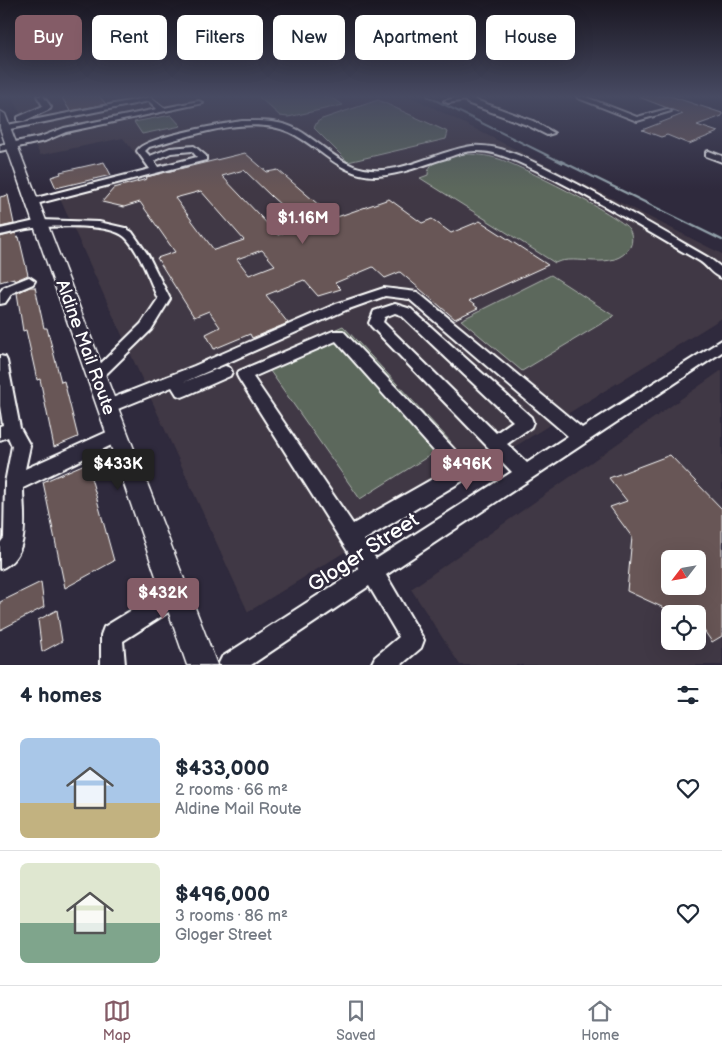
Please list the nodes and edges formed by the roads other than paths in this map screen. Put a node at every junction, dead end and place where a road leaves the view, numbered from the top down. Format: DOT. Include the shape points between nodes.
graph roads {
  1 [pos="3,127"];
  2 [pos="78,127"];
  3 [pos="221,127"];
  4 [pos="285,127"];
  5 [pos="538,127"];
  6 [pos="550,133"];
  7 [pos="5,144"];
  8 [pos="709,154"];
  9 [pos="722,160"];
  10 [pos="149,161"];
  11 [pos="156,170"];
  12 [pos="32,202"];
  13 [pos="40,224"];
  14 [pos="0,232"];
  15 [pos="722,274"];
  16 [pos="29,281"];
  17 [pos="0,300"];
  18 [pos="722,345"];
  19 [pos="0,361"];
  20 [pos="220,367"];
  21 [pos="96,375"];
  22 [pos="244,375"];
  23 [pos="108,407"];
  24 [pos="6,431"];
  25 [pos="118,434"];
  26 [pos="581,437"];
  27 [pos="496,442"];
  28 [pos="525,473"];
  29 [pos="14,483"];
  30 [pos="350,537"];
  31 [pos="0,559"];
  32 [pos="374,572"];
  33 [pos="176,594"];
  34 [pos="113,665"];
  35 [pos="202,665"];
  36 [pos="230,665"];
  37 [pos="383,665"];
  1 -- 7 [label="main road, Aldine Mail Route"];
  2 -- 7 [label="street" via="42,139"];
  3 -- 10 [label="street" via="146,145 141,151"];
  4 -- 15 [label="street" via="350,168 366,173 393,171 468,149 509,155 573,185 705,260"];
  5 -- 6 [label="street"];
  7 -- 12 [label="main road, Aldine Mail Route"];
  8 -- 9 [label="street"];
  10 -- 11 [label="street"];
  10 -- 11 [label="street" via="154,156 184,148 194,149 203,158"];
  11 -- 12 [label="street"];
  12 -- 13 [label="main road, Aldine Mail Route"];
  13 -- 14 [label="street"];
  13 -- 21 [label="main road, Aldine Mail Route"];
  13 -- 21 [label="street" via="100,226 129,234 156,278 164,299 146,328"];
  16 -- 17 [label="street" via="8,290"];
  18 -- 26 [label="street, Gloger Street"];
  19 -- 24 [label="street"];
  20 -- 22 [label="street"];
  20 -- 23 [label="street" via="175,380"];
  20 -- 26 [label="street" via="341,307 384,292 413,295"];
  21 -- 23 [label="main road, Aldine Mail Route"];
  22 -- 30 [label="street"];
  22 -- 30 [label="street" via="338,334 463,471"];
  23 -- 25 [label="main road, Aldine Mail Route"];
  24 -- 29 [label="street" via="20,446"];
  25 -- 29 [label="street"];
  25 -- 33 [label="main road, Aldine Mail Route"];
  26 -- 28 [label="street, Gloger Street"];
  27 -- 27 [label="street" via="376,323 379,314 395,308 406,312 525,422"];
  27 -- 28 [label="street"];
  28 -- 32 [label="street, Gloger Street"];
  29 -- 31 [label="street" via="14,541"];
  30 -- 32 [label="street"];
  32 -- 36 [label="street, Gloger Street"];
  32 -- 37 [label="lane" via="413,640"];
  33 -- 34 [label="street" via="112,636"];
  33 -- 35 [label="main road, Aldine Mail Route"];
}
